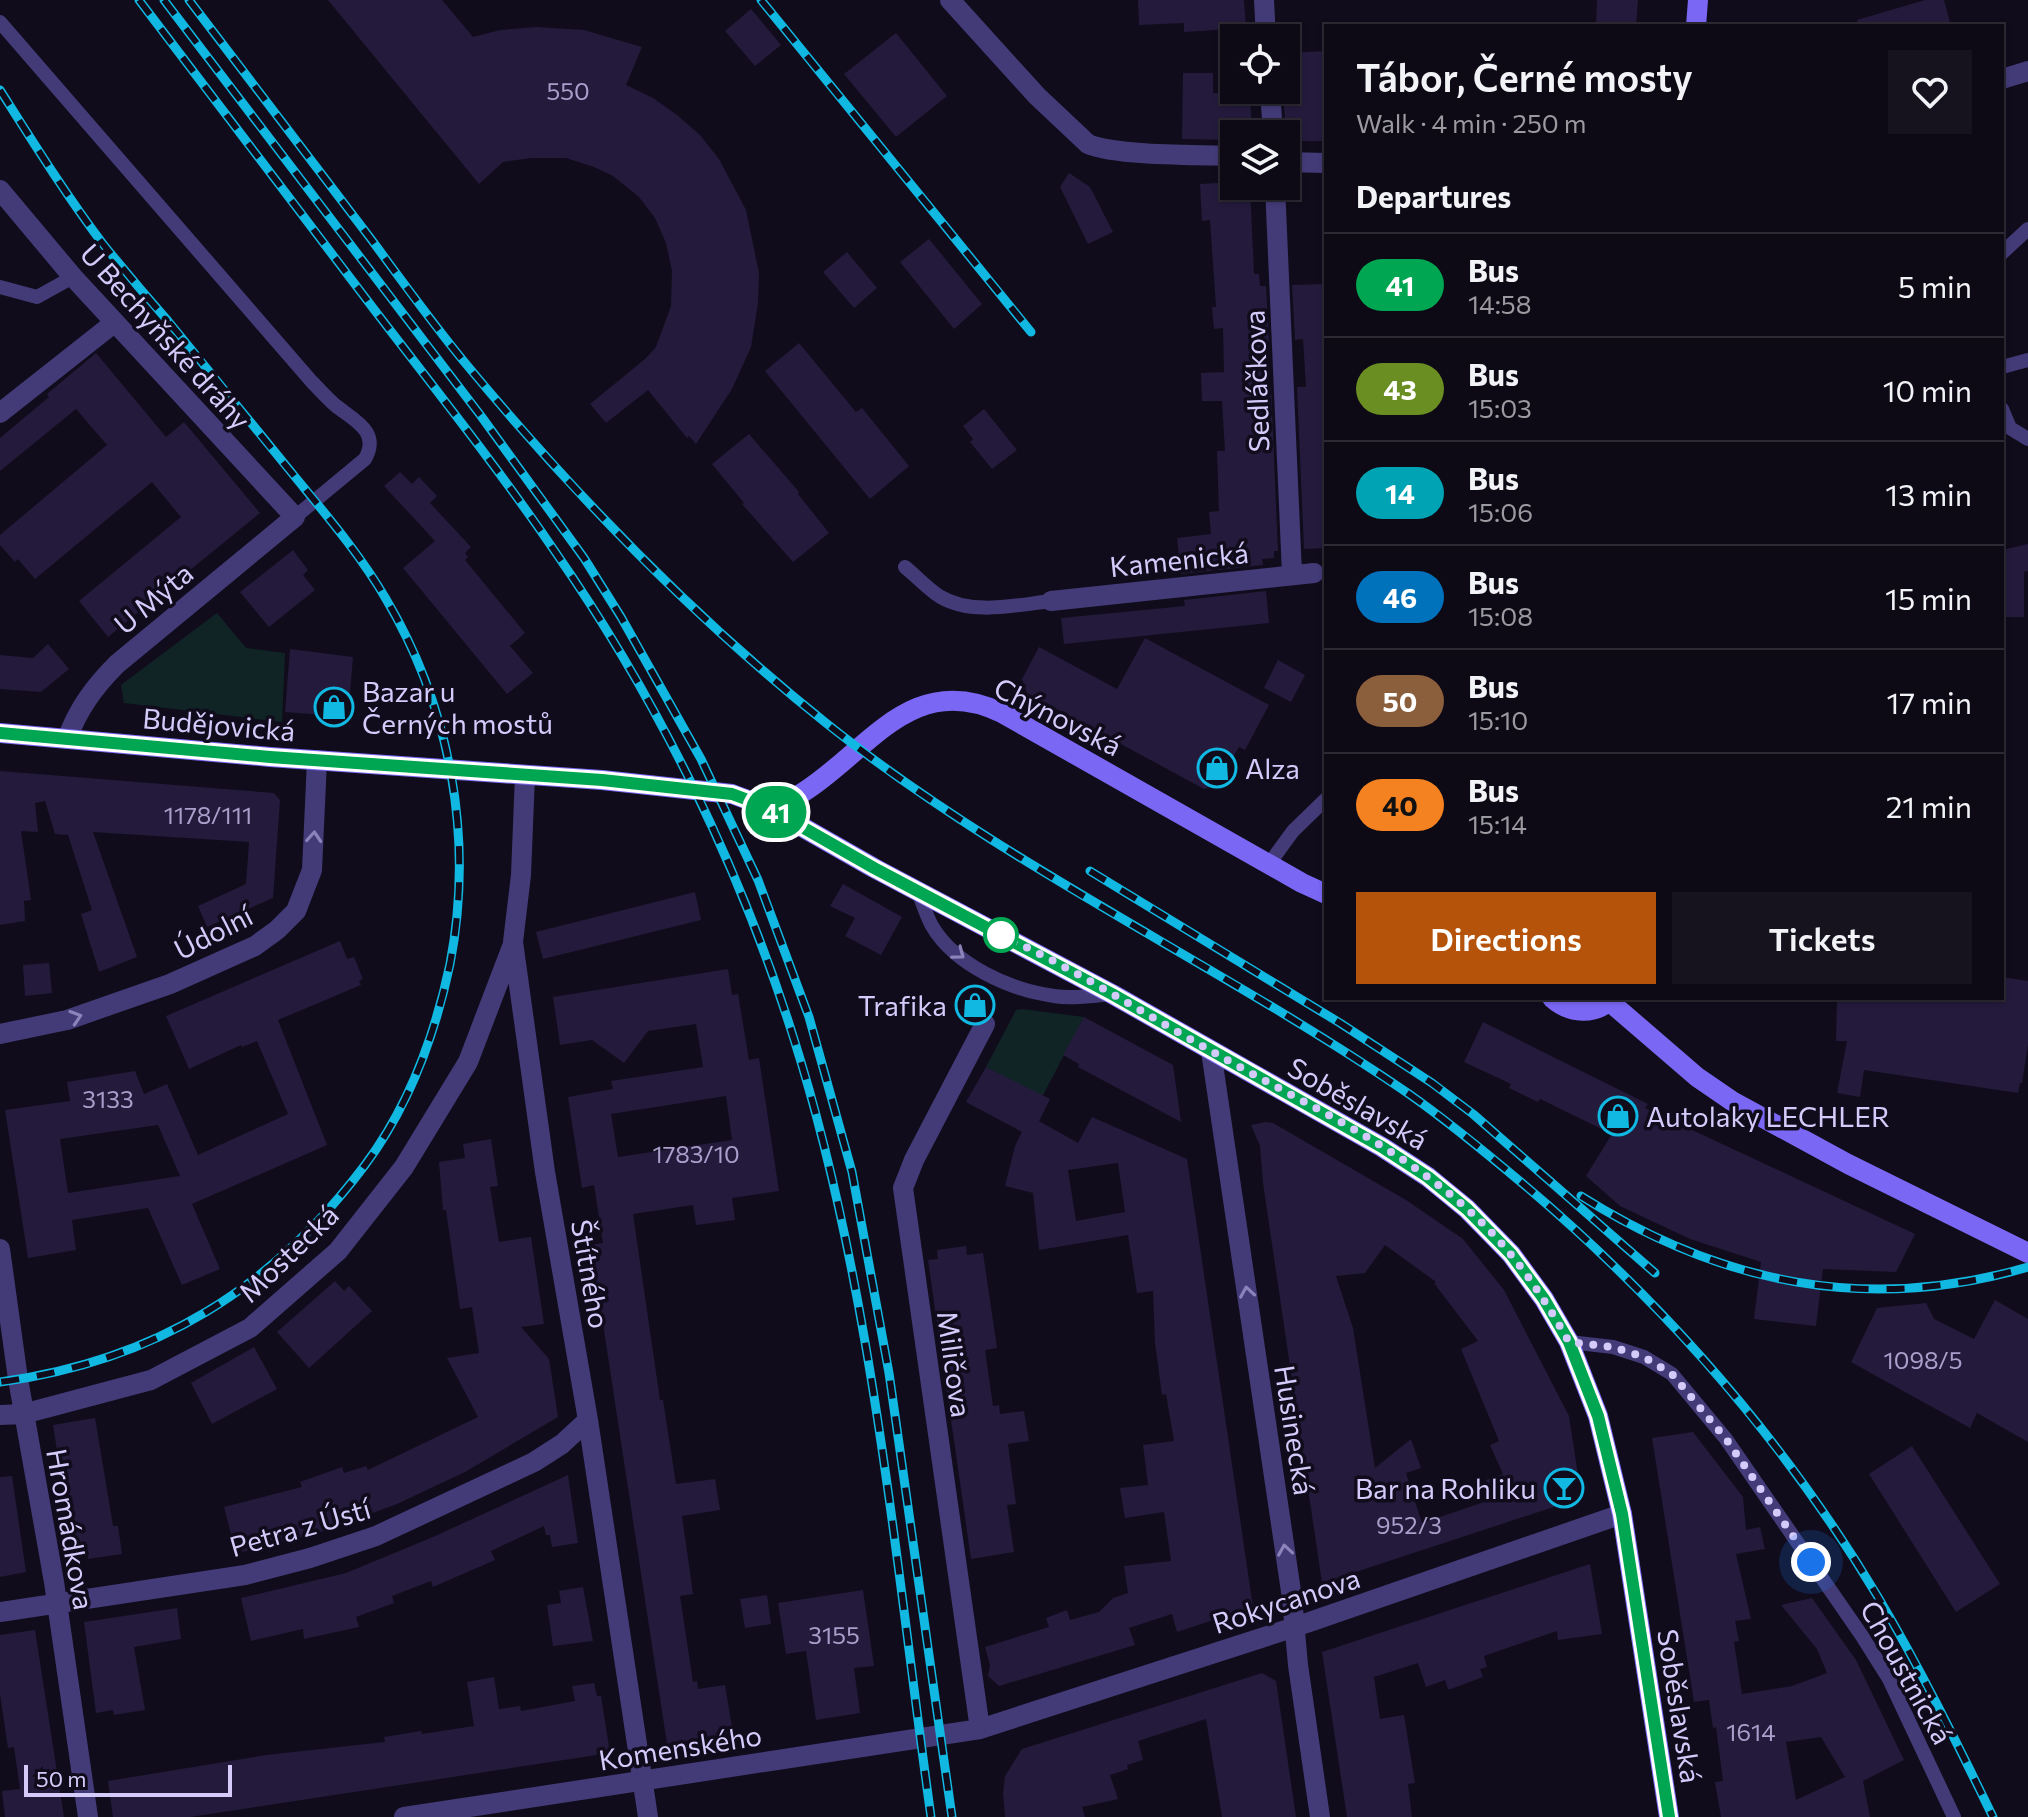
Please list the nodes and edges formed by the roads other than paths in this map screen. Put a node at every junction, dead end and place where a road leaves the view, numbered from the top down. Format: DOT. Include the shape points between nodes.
graph roads {
  1 [pos="950,0"];
  2 [pos="1264,0"];
  3 [pos="1698,0"];
  4 [pos="0,22"];
  5 [pos="1265,24"];
  6 [pos="1696,24"];
  7 [pos="2028,71"];
  8 [pos="2004,78"];
  9 [pos="1220,155"];
  10 [pos="1300,162"];
  11 [pos="1324,163"];
  12 [pos="0,190"];
  13 [pos="1276,200"];
  14 [pos="2028,229"];
  15 [pos="2004,251"];
  16 [pos="73,277"];
  17 [pos="0,287"];
  18 [pos="114,323"];
  19 [pos="2028,360"];
  20 [pos="2004,366"];
  21 [pos="0,413"];
  22 [pos="2004,414"];
  23 [pos="2028,439"];
  24 [pos="295,517"];
  25 [pos="905,567"];
  26 [pos="1314,573"];
  27 [pos="1292,574"];
  28 [pos="1051,601"];
  29 [pos="0,733"];
  30 [pos="67,739"];
  31 [pos="317,760"];
  32 [pos="525,775"];
  33 [pos="1324,801"];
  34 [pos="767,807"];
  35 [pos="1269,864"];
  36 [pos="918,890"];
  37 [pos="1324,893"];
  38 [pos="513,942"];
  39 [pos="1112,994"];
  40 [pos="1555,1000"];
  41 [pos="1611,1000"];
  42 [pos="985,1024"];
  43 [pos="0,1034"];
  44 [pos="1211,1051"];
  45 [pos="0,1249"];
  46 [pos="2028,1253"];
  47 [pos="1569,1342"];
  48 [pos="7,1349"];
  49 [pos="23,1414"];
  50 [pos="0,1415"];
  51 [pos="588,1420"];
  52 [pos="1622,1514"];
  53 [pos="56,1603"];
  54 [pos="0,1612"];
  55 [pos="1295,1627"];
  56 [pos="972,1730"];
  57 [pos="642,1781"];
  58 [pos="88,1817"];
  59 [pos="404,1817"];
  60 [pos="648,1817"];
  61 [pos="1320,1817"];
  62 [pos="1669,1817"];
  63 [pos="1954,1817"];
  1 -- 9 [label="street" via="1088,144"];
  2 -- 5 [label="street"];
  3 -- 6 [label="main road"];
  4 -- 24 [label="lane" via="312,382 365,428 370,443 365,459"];
  7 -- 8 [label="street"];
  10 -- 11 [label="street"];
  12 -- 16 [label="street, U Bechyňské dráhy"];
  13 -- 27 [label="street, Sedláčkova"];
  14 -- 15 [label="lane"];
  16 -- 17 [label="lane" via="37,297"];
  16 -- 18 [label="street, U Bechyňské dráhy"];
  18 -- 21 [label="street"];
  18 -- 24 [label="street, U Bechyňské dráhy"];
  19 -- 20 [label="lane"];
  22 -- 23 [label="lane" via="2010,428"];
  24 -- 30 [label="street, U Mýta" via="117,664 83,703"];
  25 -- 28 [label="lane" via="939,596 962,605"];
  26 -- 27 [label="street, Kamenická"];
  27 -- 28 [label="street, Kamenická"];
  29 -- 30 [label="main road, Budějovická"];
  30 -- 31 [label="main road, Budějovická"];
  31 -- 32 [label="main road, Budějovická"];
  43 -- 31 [label="street, Údolní, one-way" via="67,1020 170,984 255,946 277,930 296,911 312,870"];
  32 -- 34 [label="main road, Budějovická" via="732,794"];
  32 -- 38 [label="street, Štítného"];
  33 -- 35 [label="lane"];
  34 -- 35 [label="main road, Chýnovská" via="800,795 903,713 942,703 970,703 1002,713"];
  34 -- 36 [label="main road, Soběslavská"];
  35 -- 37 [label="main road, Chýnovská"];
  36 -- 39 [label="main road, Soběslavská"];
  36 -- 39 [label="lane, one-way" via="932,926 954,953 986,972 1055,996"];
  38 -- 49 [label="street, Mostecká" via="468,1062 404,1167 338,1251 250,1328 151,1380"];
  38 -- 51 [label="street, Štítného" via="545,1172"];
  39 -- 44 [label="main road, Soběslavská"];
  40 -- 41 [label="main road" via="1585,1012"];
  41 -- 46 [label="main road" via="1697,1077 1732,1101"];
  42 -- 56 [label="street, Miličova" via="903,1188"];
  44 -- 47 [label="main road, Soběslavská" via="1428,1177 1511,1254"];
  55 -- 44 [label="street, Husinecká, one-way"];
  45 -- 48 [label="street, Hromádkova"];
  47 -- 52 [label="main road, Soběslavská" via="1598,1416"];
  47 -- 63 [label="lane, Choustnická" via="1613,1347 1672,1374 1726,1439 1889,1679"];
  48 -- 49 [label="street, Hromádkova"];
  49 -- 50 [label="street, Mostecká"];
  49 -- 53 [label="street, Hromádkova"];
  51 -- 53 [label="street, Petra z Ústí" via="534,1462 376,1536 245,1575"];
  51 -- 57 [label="street, Štítného"];
  52 -- 55 [label="street, Rokycanova"];
  52 -- 62 [label="main road, Soběslavská"];
  53 -- 54 [label="street, Petra z Ústí"];
  53 -- 58 [label="street, Hromádkova"];
  55 -- 56 [label="street, Rokycanova"];
  55 -- 61 [label="street, Husinecká"];
  56 -- 57 [label="street, Komenského"];
  57 -- 59 [label="street, Komenského"];
  57 -- 60 [label="street, Štítného"];
}
